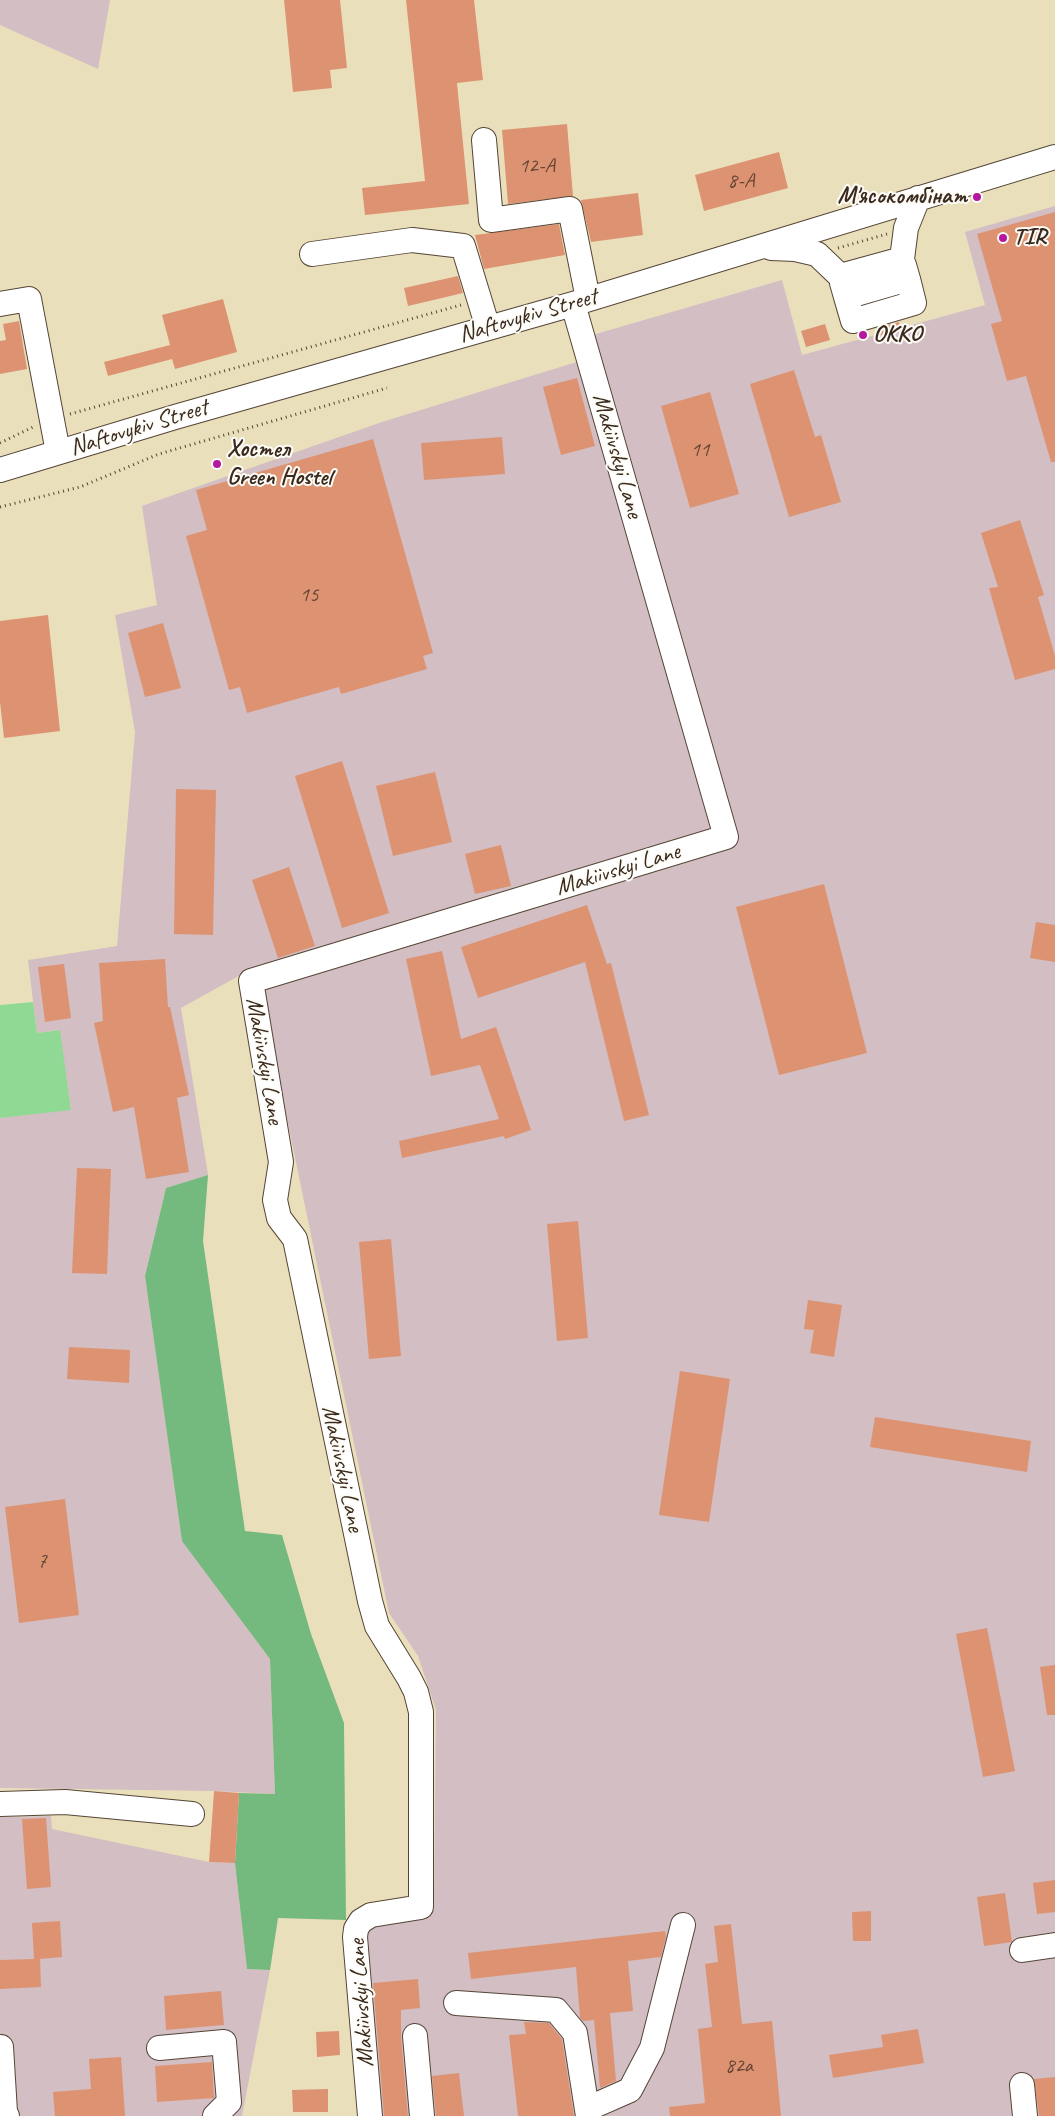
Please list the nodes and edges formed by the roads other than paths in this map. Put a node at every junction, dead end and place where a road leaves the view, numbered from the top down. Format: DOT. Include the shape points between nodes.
graph roads {
  1 [pos="484,140"];
  2 [pos="1055,157"];
  3 [pos="918,198"];
  4 [pos="752,248"];
  5 [pos="312,254"];
  6 [pos="905,269"];
  7 [pos="843,287"];
  8 [pos="581,301"];
  9 [pos="0,304"];
  10 [pos="488,328"];
  11 [pos="58,452"];
  12 [pos="0,470"];
  13 [pos="0,1804"];
  14 [pos="192,1814"];
  15 [pos="683,1924"];
  16 [pos="1055,1945"];
  17 [pos="1022,1950"];
  18 [pos="456,2003"];
  19 [pos="416,2036"];
  20 [pos="1,2047"];
  21 [pos="159,2048"];
  22 [pos="1022,2086"];
  23 [pos="588,2112"];
  24 [pos="7,2116"];
  25 [pos="215,2116"];
  26 [pos="370,2116"];
  27 [pos="422,2116"];
  28 [pos="1025,2116"];
  1 -- 8 [label="street" via="491,220 570,210"];
  2 -- 3 [label="street, Naftovykiv Street"];
  3 -- 4 [label="street, Naftovykiv Street"];
  3 -- 6 [label="street" via="906,228"];
  4 -- 7 [label="street" via="795,249 817,254"];
  4 -- 8 [label="street, Naftovykiv Street"];
  5 -- 10 [label="street" via="412,240 463,246"];
  6 -- 7 [label="street"];
  6 -- 7 [label="street" via="914,303 906,306 853,321"];
  8 -- 10 [label="street, Naftovykiv Street"];
  8 -- 26 [label="street, Makiivskyi Lane" via="726,838 250,981 282,1162 275,1200 279,1218 295,1239 377,1626 409,1678 421,1712 421,1907 372,1915 361,1921 356,1929"];
  9 -- 11 [label="street" via="29,299"];
  10 -- 11 [label="street, Naftovykiv Street"];
  11 -- 12 [label="street, Naftovykiv Street"];
  13 -- 14 [label="street" via="65,1802"];
  15 -- 23 [label="street" via="652,2048 630,2090"];
  16 -- 17 [label="street"];
  18 -- 23 [label="street" via="556,2010 575,2033"];
  19 -- 27 [label="street"];
  20 -- 24 [label="street"];
  21 -- 25 [label="street" via="224,2042 229,2102"];
  22 -- 28 [label="street"];
}
